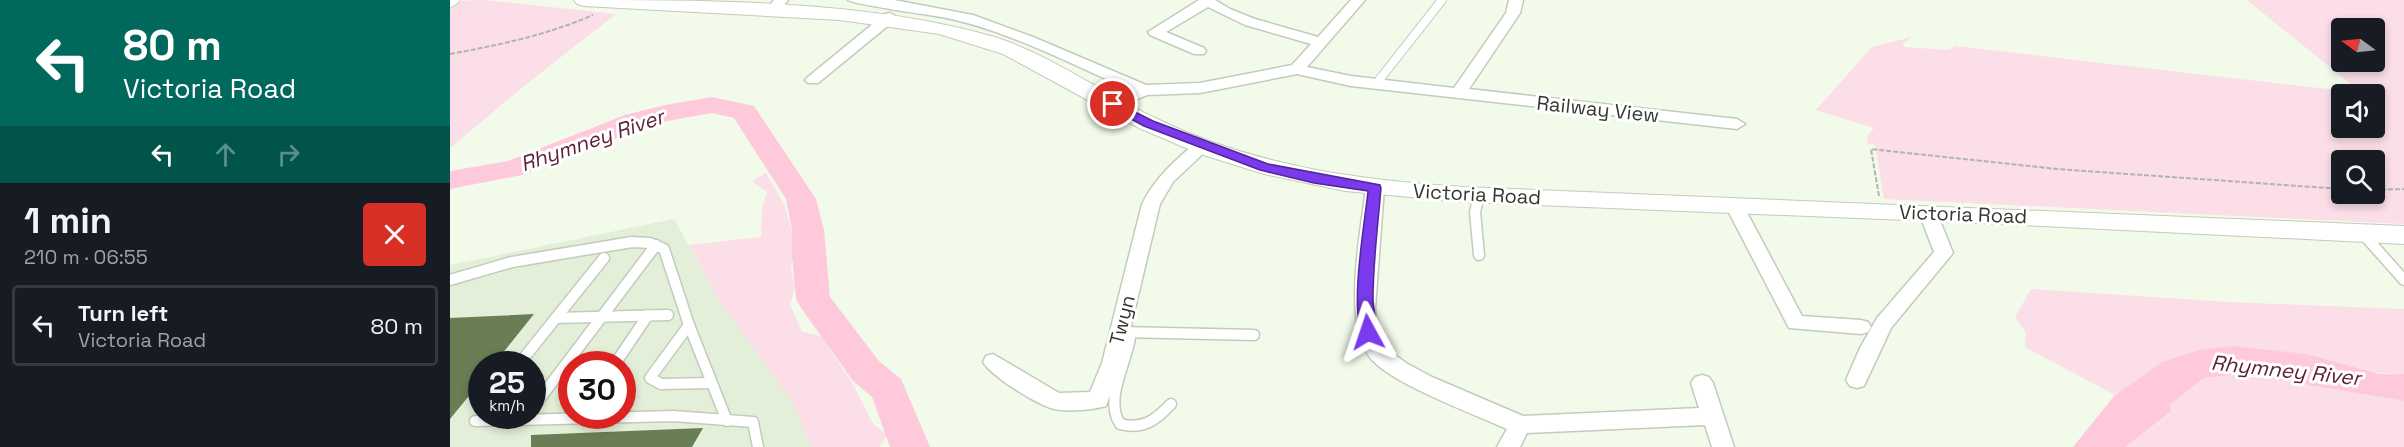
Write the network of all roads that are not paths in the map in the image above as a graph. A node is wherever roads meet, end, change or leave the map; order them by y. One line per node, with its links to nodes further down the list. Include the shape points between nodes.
1 (455, 0): 8 (lane)
2 (584, 0): 9 (main road, Victoria Road)
3 (855, 0): 10 (street)
4 (1358, 0): 11 (street)
5 (1442, 0): 17 (lane)
6 (1516, 0): 19 (street, via 1513,13)
7 (1207, 1): 11 (street, via 1250,22); 12 (street, via 1155,32)
8 (450, 3)
9 (778, 4): 10 (main road, Victoria Road)
10 (886, 6): 14 (main road, Victoria Road, via 991,42); 15 (street); 16 (street, via 968,18)
11 (1320, 42): 13 (street)
12 (1199, 51)
13 (1297, 69): 17 (street, Railway View); 18 (street, via 1200,88)
14 (1067, 78): 16 (street); 20 (main road, Victoria Road)
15 (813, 80)
16 (1123, 80): 18 (street)
17 (1376, 84): 19 (street, Railway View)
18 (1144, 90): 20 (street)
19 (1458, 94): 21 (street, Railway View)
20 (1113, 104): 22 (main road, Victoria Road, via 1148,124)
21 (1737, 124)
22 (1203, 146): 23 (main road, Victoria Road, via 1264,167); 40 (street, Twyn, via 1176,167 1158,188)
23 (1375, 188): 24 (main road, Victoria Road); 53 (street, via 1365,309 1368,332 1379,354 1425,383)
24 (1479, 196): 25 (main road, Victoria Road); 30 (lane, via 1475,212)
25 (1734, 205): 26 (main road, Victoria Road); 39 (street, via 1796,323)
26 (1928, 213): 27 (main road, Victoria Road); 45 (street, via 1944,253 1884,323)
27 (2362, 233): 28 (main road, Victoria Road); 33 (lane)
28 (2404, 235)
29 (656, 245): 32 (lane, via 621,244 512,262); 36 (lane); 38 (lane, via 664,249)
30 (1479, 255)
31 (604, 258): 37 (lane)
32 (450, 280)
33 (2404, 280)
34 (648, 315): 35 (lane); 36 (lane); 43 (lane)
35 (668, 315)
36 (602, 317): 37 (lane); 48 (lane)
37 (556, 318): 42 (lane)
38 (689, 325): 46 (lane); 46 (lane, via 650,378 662,384)
39 (1861, 327)
40 (1119, 332): 41 (lane); 44 (street, Twyn, via 1098,400 1056,401); 49 (lane, via 1130,338 1114,396 1119,423 1125,427 1144,425)
41 (1254, 335)
42 (529, 351)
43 (624, 351)
44 (993, 362)
45 (1857, 380)
46 (711, 382): 52 (lane)
47 (1702, 383): 50 (street)
48 (546, 391)
49 (1171, 404)
50 (1713, 416): 53 (street); 56 (street)
51 (546, 417): 52 (lane, via 673,416)
52 (726, 420): 54 (lane, via 753,422)
53 (1521, 425): 55 (street)
54 (758, 447)
55 (1508, 447)
56 (1723, 447)

